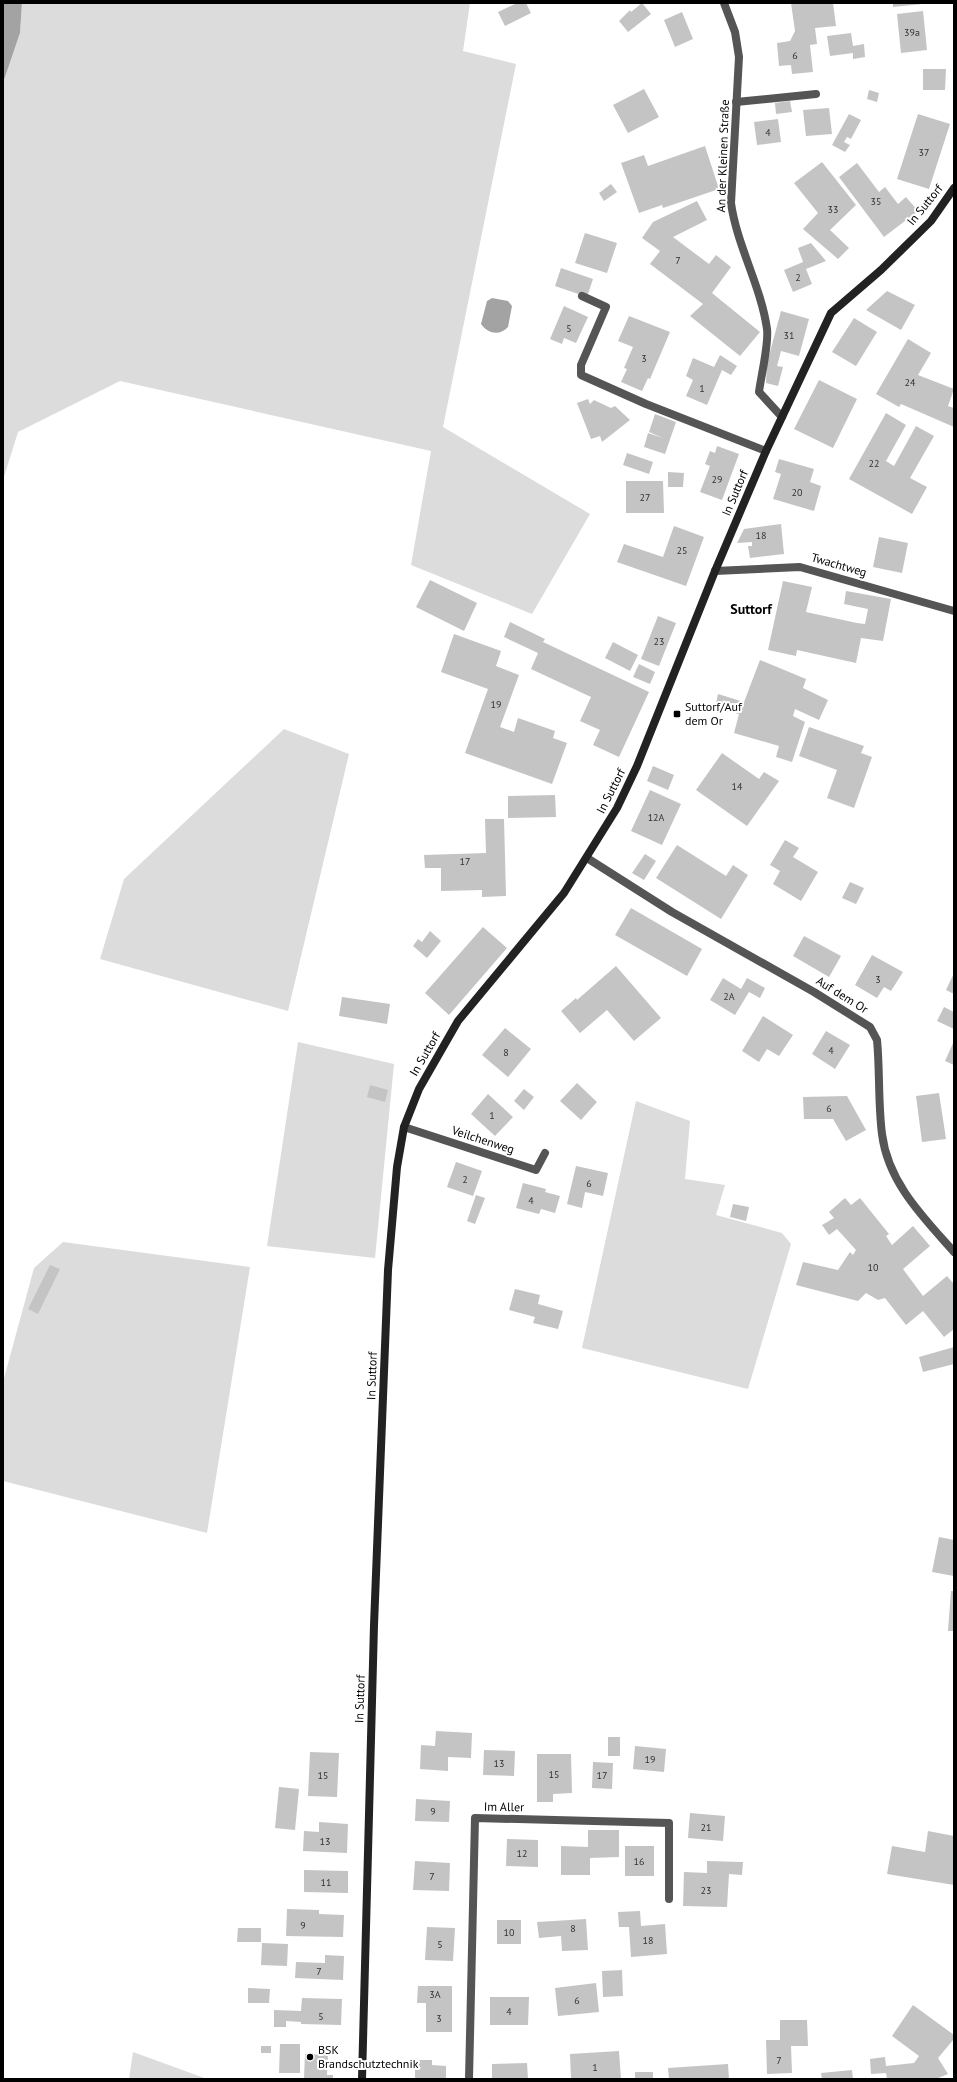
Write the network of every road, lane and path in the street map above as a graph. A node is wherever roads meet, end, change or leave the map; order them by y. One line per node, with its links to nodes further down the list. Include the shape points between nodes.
1 (724, 3): 3 (street, An der Kleinen Straße, via 739,46)
2 (816, 94): 3 (street)
3 (736, 102): 6 (street, An der Kleinen Straße, via 731,203 733,219 763,310 767,331 759,392)
4 (954, 188): 6 (main road, In Suttorf, via 931,221 881,270 831,313)
5 (582, 296): 7 (street, via 606,307 581,365 581,375 646,404)
6 (782, 417): 7 (main road, In Suttorf)
7 (766, 451): 8 (main road, In Suttorf)
8 (715, 571): 9 (street, Twachtweg, via 800,566); 10 (main road, In Suttorf, via 637,766 617,808)
9 (954, 611)
10 (587, 858): 11 (main road, In Suttorf, via 564,893 458,1021 419,1089); 13 (street, Auf dem Or, via 672,912 814,992 870,1027 877,1040 882,1136 894,1173 913,1206)
11 (404, 1127): 12 (street, Veilchenweg, via 536,1170); 15 (main road, In Suttorf, via 397,1167 388,1270 374,1625)
12 (545, 1153)
13 (954, 1252)
14 (669, 1899): 16 (street, Im Aller, via 669,1822 475,1818)
15 (362, 2079)
16 (470, 2079)

